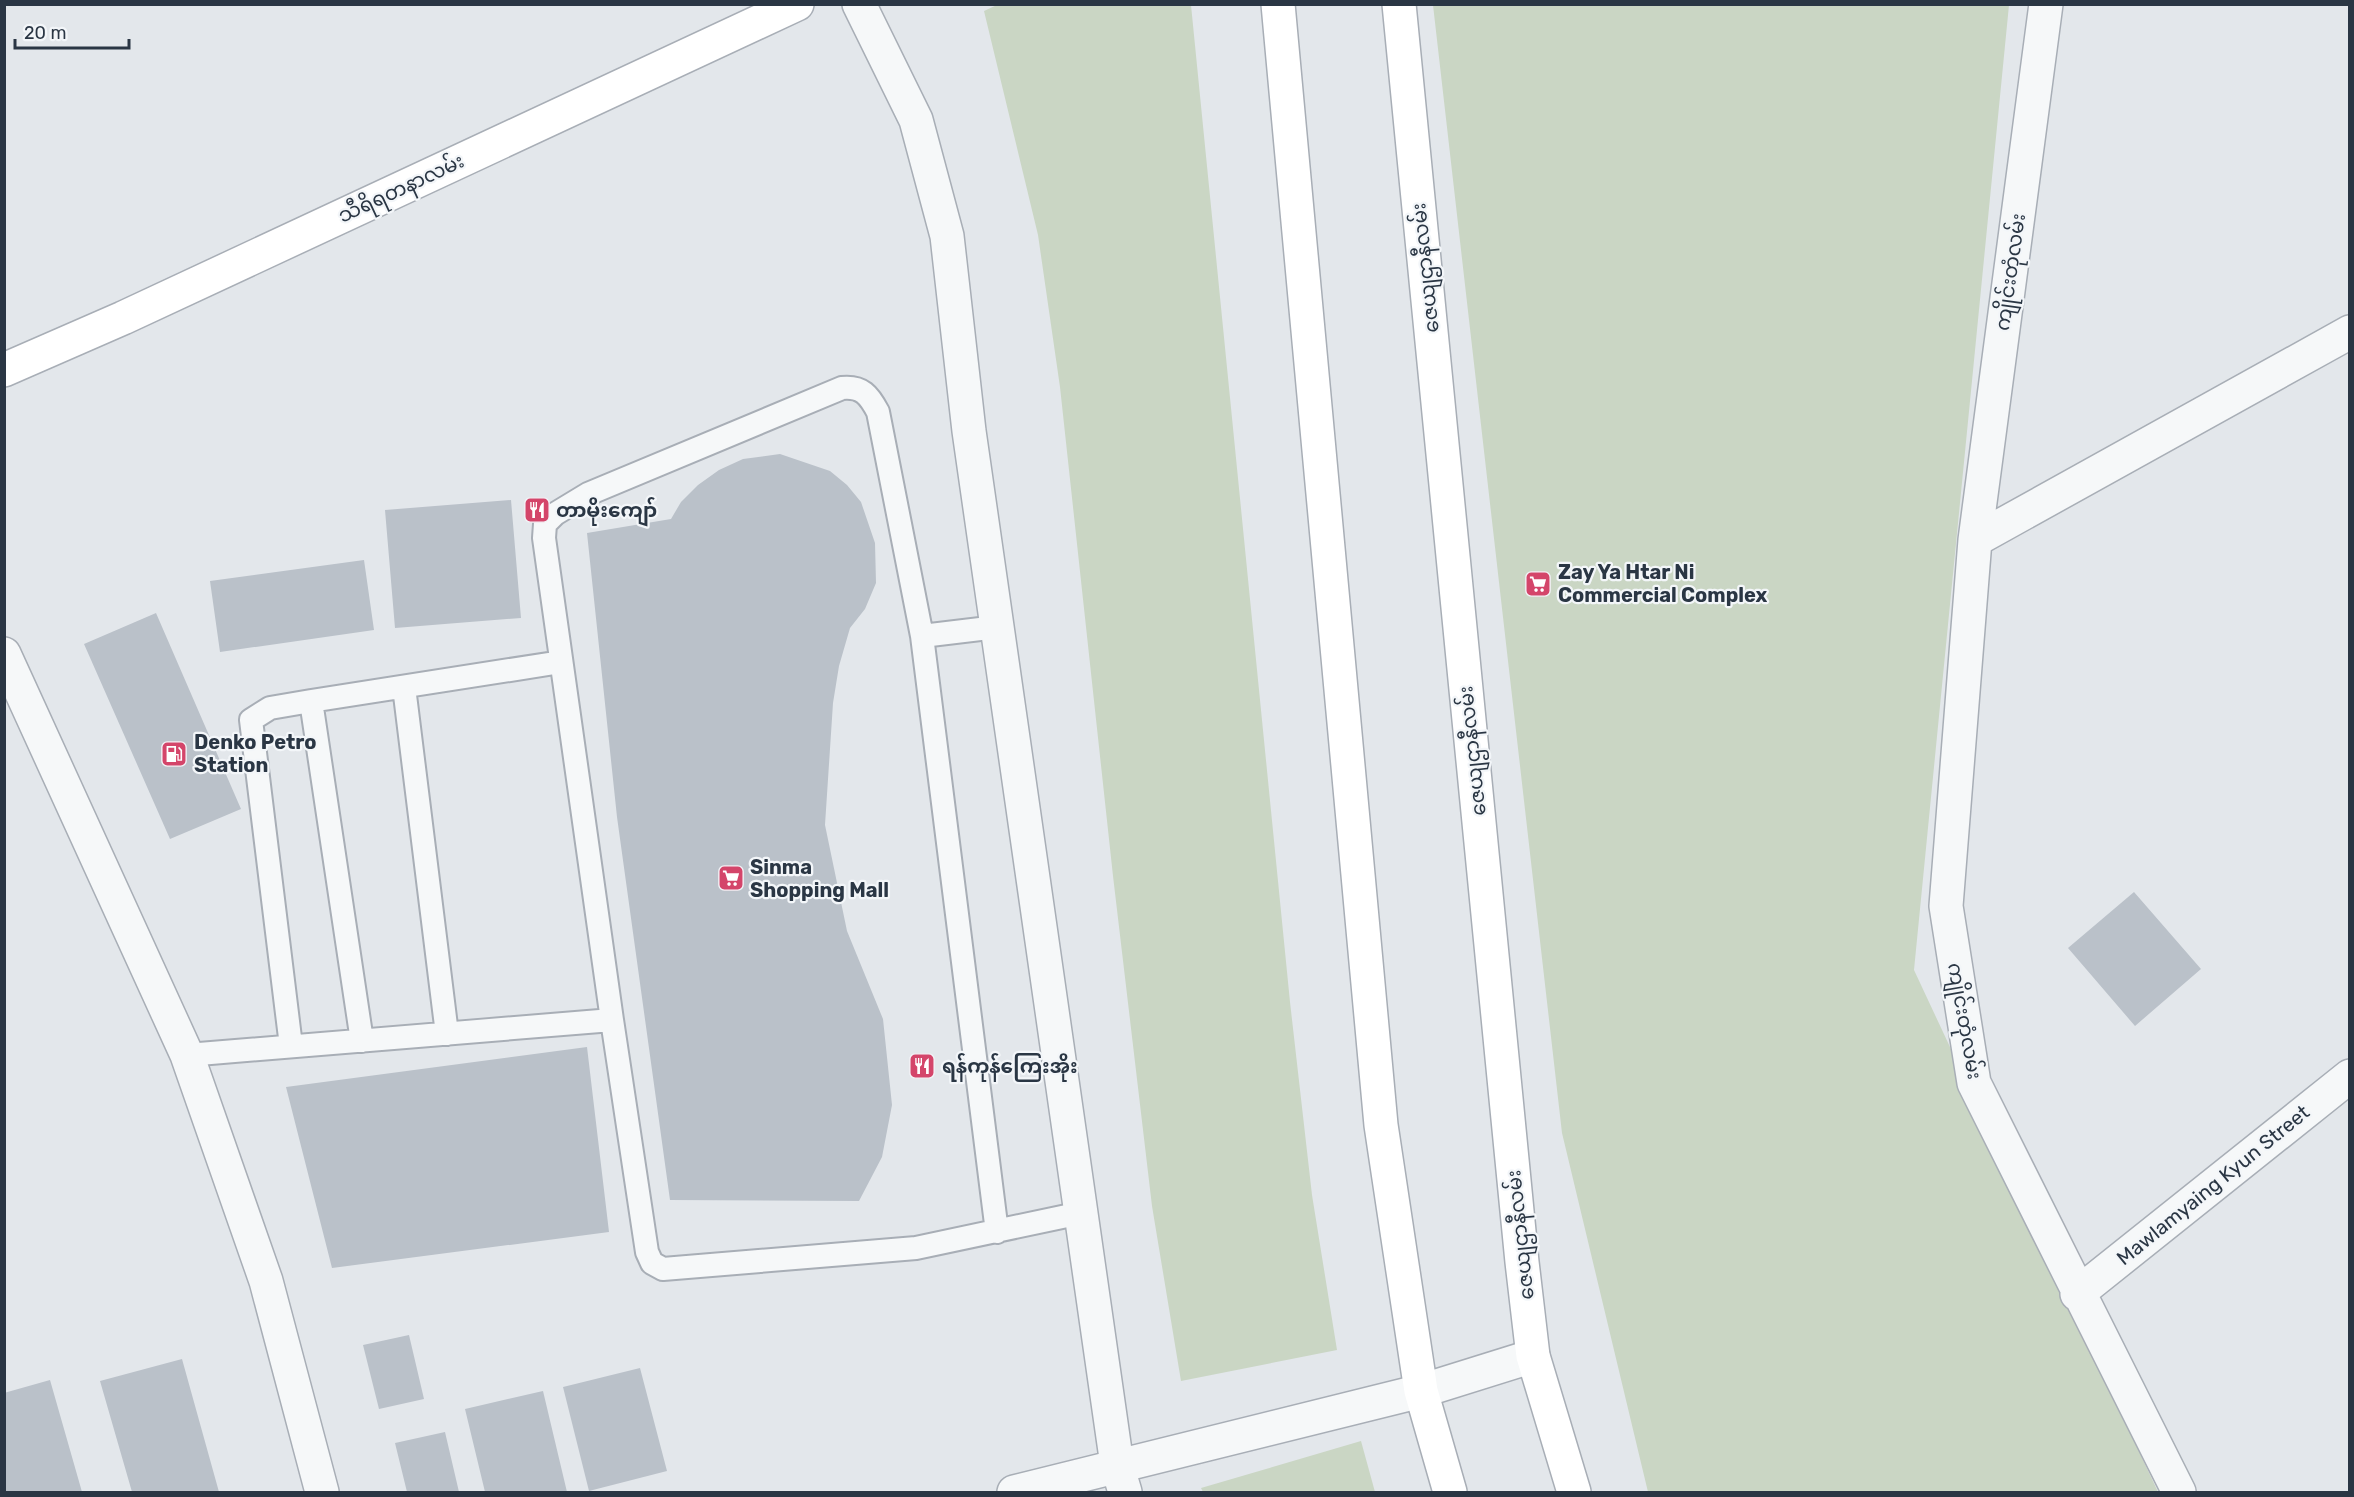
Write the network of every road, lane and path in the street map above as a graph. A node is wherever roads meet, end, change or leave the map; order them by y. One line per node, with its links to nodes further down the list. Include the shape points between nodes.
1 (797, 4): 7 (main road, သီရိရတနာလမ်း)
2 (859, 4): 9 (street, via 916,120 947,236)
3 (1278, 4): 25 (main road, via 1381,1125)
4 (1400, 4): 24 (main road, ဇေယျဌာနီလမ်း)
5 (2046, 4): 8 (street, ကျိုင်းတုံလမ်း)
6 (2349, 332): 8 (street)
7 (4, 370)
8 (1975, 540): 23 (street, ကျိုင်းတုံလမ်း, via 1946,906 1974,1083)
9 (997, 627): 10 (lane); 21 (street)
10 (922, 636): 12 (lane, via 878,412 869,395 856,387 842,388 588,494 555,514 545,524 544,538); 22 (lane)
11 (4, 654): 19 (street)
12 (561, 662): 13 (lane); 15 (lane)
13 (404, 687): 14 (lane); 16 (lane)
14 (311, 701): 17 (lane); 18 (lane, via 270,708 251,720)
15 (612, 1020): 16 (lane); 22 (lane, via 647,1252 652,1263 663,1269 916,1248)
16 (447, 1034): 17 (lane)
17 (362, 1041): 18 (lane)
18 (291, 1046): 19 (lane)
19 (187, 1055): 27 (street, via 266,1281)
20 (2349, 1076): 23 (street, Mawlamyaing Kyun Street)
21 (1081, 1213): 22 (lane); 26 (street)
22 (997, 1232)
23 (2077, 1294): 31 (street, ကျိုင်းတုံလမ်း)
24 (1533, 1356): 25 (street); 30 (main road, ဇေယျဌာနီလမ်း)
25 (1421, 1391): 26 (street); 29 (main road)
26 (1121, 1479): 28 (street)
27 (322, 1492)
28 (1014, 1492)
29 (1450, 1492)
30 (1574, 1492)
31 (2178, 1492)

